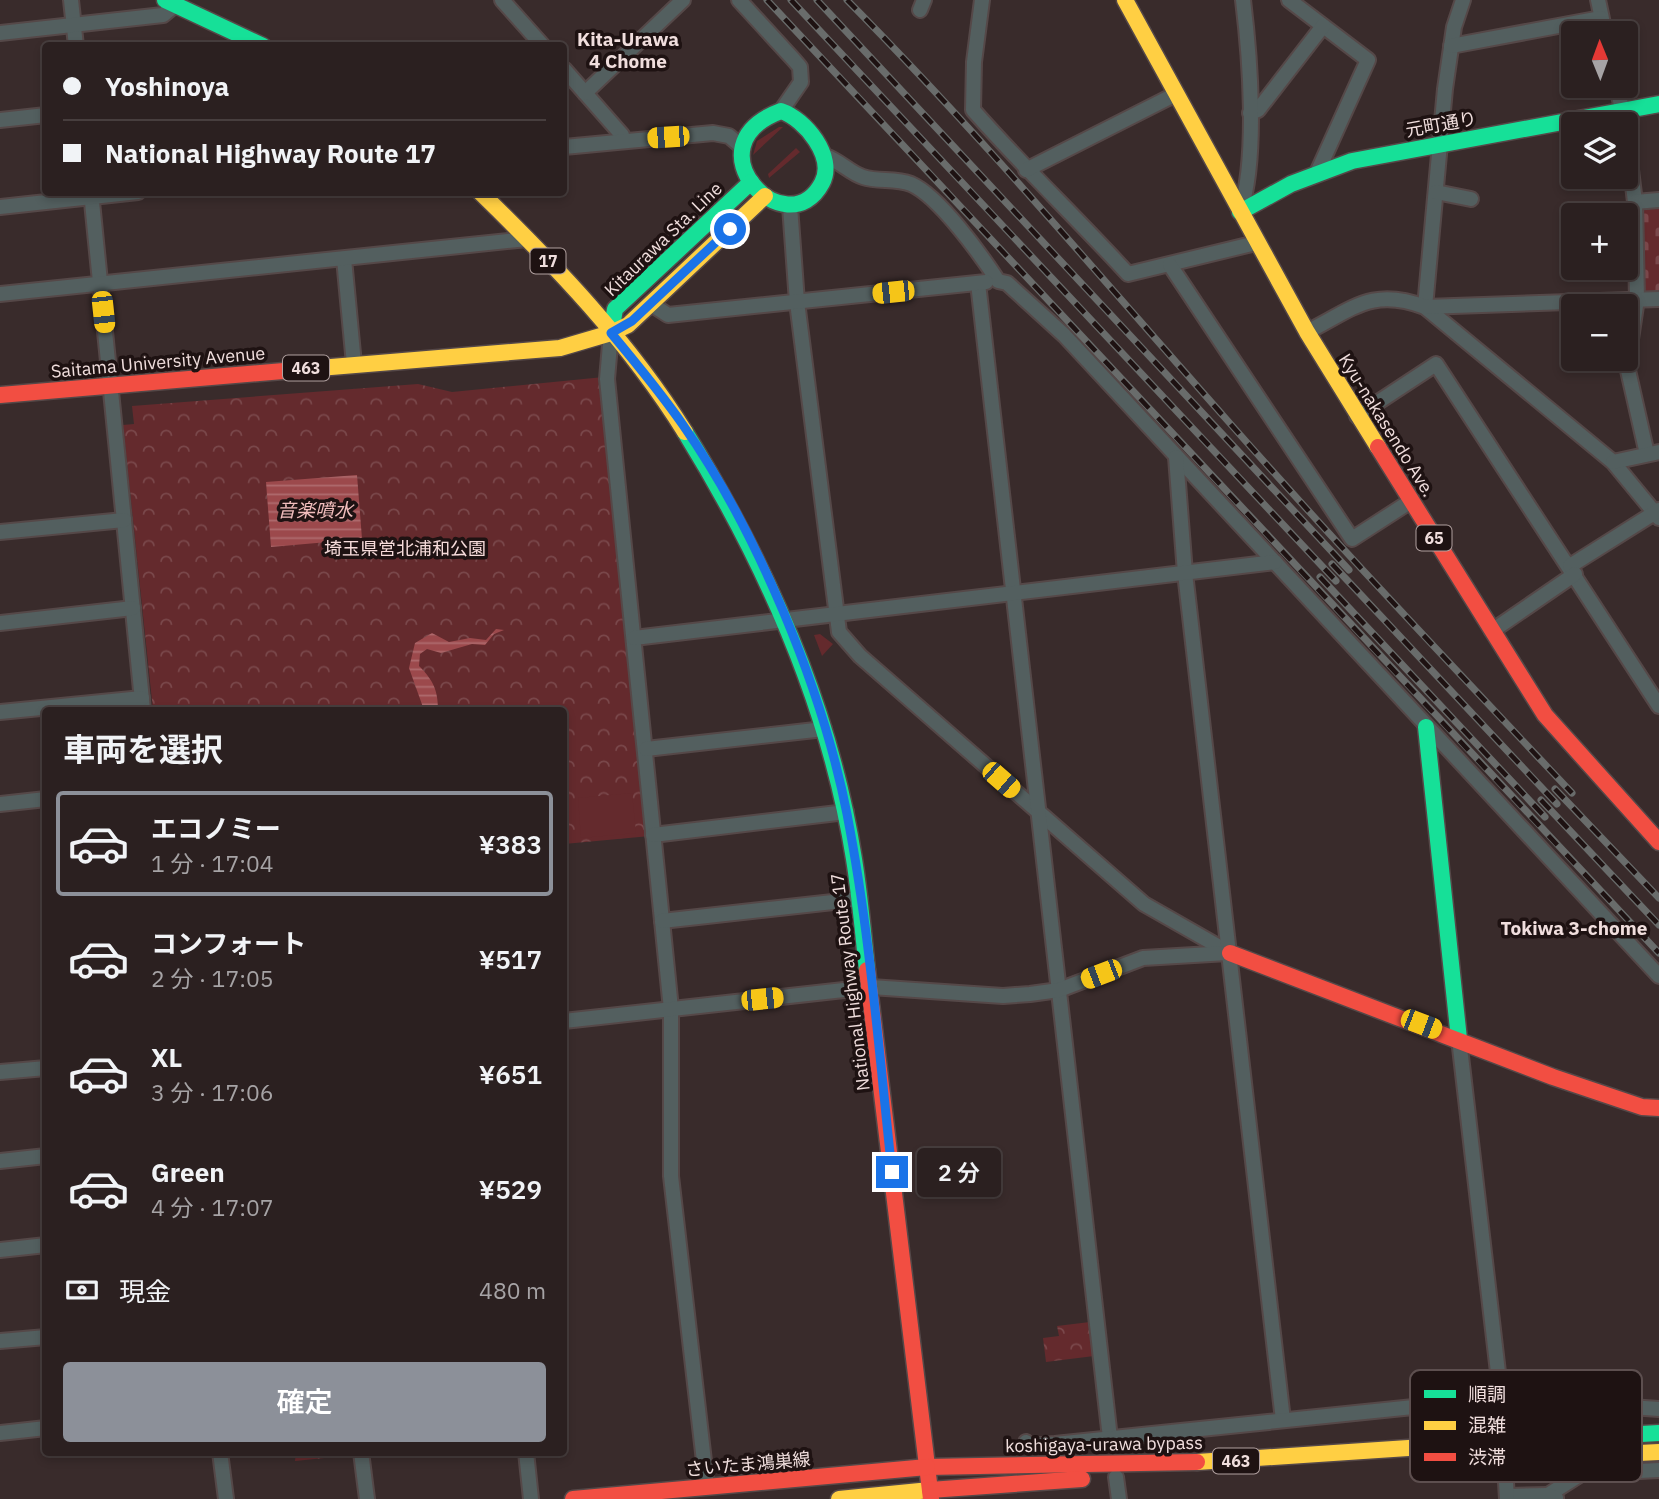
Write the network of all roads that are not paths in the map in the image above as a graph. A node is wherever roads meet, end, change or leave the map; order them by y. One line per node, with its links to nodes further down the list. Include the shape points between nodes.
1 (71, 0): 14 (street)
2 (502, 0): 19 (street)
3 (683, 0): 22 (street)
4 (739, 0): 25 (street, via 800,67 801,82)
5 (982, 0): 36 (street, via 973,110)
6 (1125, 0): 23 (main road, Kyu-nakasendo Ave. / 65)
7 (1243, 0): 26 (street)
8 (1289, 0): 15 (street)
9 (1463, 0): 20 (street)
10 (1598, 0): 12 (street)
11 (170, 2): 14 (street, via 163,15); 18 (main road)
12 (1601, 18): 13 (street); 20 (street)
13 (1602, 21)
14 (74, 25): 16 (street); 17 (street)
15 (1323, 26): 26 (street, via 1258,110); 37 (street, via 1368,60)
16 (0, 33)
17 (76, 42)
18 (255, 42)
19 (539, 42)
20 (1451, 46): 32 (street)
21 (567, 72): 22 (street)
22 (585, 93): 31 (street)
23 (1176, 94): 36 (street); 50 (main road, Kyu-nakasendo Ave. / 65)
24 (1659, 104): 27 (main road, 元町通り)
25 (780, 111): 34 (main road, via 746,137); 35 (main road, via 790,114)
26 (1250, 113): 50 (street, via 1250,174)
27 (1638, 114)
28 (42, 115): 29 (street)
29 (0, 120)
30 (1561, 129): 32 (main road, 元町通り)
31 (623, 140): 33 (street); 34 (street, via 713,133 729,136)
32 (1440, 144): 37 (main road, 元町通り, via 1352,161); 40 (street)
33 (567, 147)
34 (742, 147): 38 (main road)
35 (825, 156): 48 (main road, via 827,168 821,186 807,201); 55 (street, via 861,177 918,188 978,250)
36 (1026, 170): 54 (street, via 1128,274)
37 (1317, 173): 50 (main road, 元町通り)
38 (751, 183): 44 (main road); 67 (main road, Kitaurawa Sta. Line, via 615,309)
39 (1633, 189): 47 (street)
40 (1436, 192): 45 (street); 65 (street)
41 (83, 196): 49 (street)
42 (91, 196): 57 (street)
43 (484, 196): 51 (main road, National Highway Route 17 / 17)
44 (765, 196): 48 (main road); 64 (main road)
45 (1471, 199)
46 (1659, 200): 47 (street)
47 (1635, 202): 58 (street)
48 (790, 206): 62 (street)
49 (0, 207)
50 (1240, 212): 52 (main road, Kyu-nakasendo Ave. / 65)
51 (527, 239): 53 (street); 67 (main road, National Highway Route 17 / 17)
52 (1256, 243): 54 (street); 66 (main road, Kyu-nakasendo Ave. / 65)
53 (344, 259): 57 (street); 68 (street)
54 (1170, 265): 76 (street, via 1352,539)
55 (998, 281): 56 (street); 74 (street, via 1007,283 1064,335)
56 (978, 283): 62 (street); 83 (street)
57 (100, 284): 59 (street); 70 (street)
58 (1637, 294)
59 (0, 295)
60 (1638, 299): 61 (street)
61 (1659, 299)
62 (797, 302): 64 (street, via 668,316); 85 (street)
63 (1561, 302): 65 (street)
64 (652, 304): 67 (main road)
65 (1425, 307): 66 (street, via 1404,299 1375,298); 75 (street)
66 (1307, 332): 72 (main road, Kyu-nakasendo Ave. / 65)
67 (611, 333): 68 (main road, Saitama University Avenue / 463, via 560,348); 86 (main road, National Highway Route 17 / 17, via 706,460); 89 (street, via 607,379)
68 (354, 364): 70 (main road, Saitama University Avenue / 463)
69 (1628, 371): 73 (street)
70 (110, 386): 71 (main road, Saitama University Avenue / 463); 78 (street)
71 (0, 395)
72 (1357, 416): 76 (main road, Kyu-nakasendo Ave. / 65); 81 (street, via 1436,364)
73 (1653, 453): 75 (street)
74 (1176, 457): 80 (street); 82 (street)
75 (1613, 462): 77 (street)
76 (1411, 501): 88 (main road, Kyu-nakasendo Ave. / 65)
77 (1657, 513): 81 (street)
78 (124, 520): 79 (street); 84 (street)
79 (0, 532)
80 (1275, 562): 82 (street); 95 (street)
81 (1572, 570): 88 (street); 91 (street)
82 (1185, 573): 83 (street); 106 (street)
83 (1014, 593): 85 (street); 101 (street)
84 (133, 608): 87 (street); 90 (street)
85 (835, 616): 86 (street); 101 (street, via 839,632 858,654)
86 (786, 622): 89 (street); 96 (main road, National Highway Route 17 / 17)
87 (0, 623)
88 (1492, 631): 103 (main road, Kyu-nakasendo Ave. / 65, via 1555,729)
89 (634, 638): 97 (street)
90 (142, 704): 92 (street)
91 (1659, 706)
92 (89, 707)
93 (42, 710): 94 (street)
94 (0, 712)
95 (1426, 727): 107 (street); 112 (main road)
96 (824, 729): 97 (street); 100 (main road, National Highway Route 17 / 17)
97 (646, 749): 102 (street)
98 (42, 799): 99 (street)
99 (0, 804)
100 (846, 812): 102 (street); 104 (main road, National Highway Route 17 / 17)
101 (1040, 814): 106 (street, via 1144,904); 109 (street)
102 (653, 835): 105 (street)
103 (1659, 842)
104 (860, 899): 105 (street); 108 (main road, National Highway Route 17 / 17)
105 (662, 921): 110 (street)
106 (1230, 953): 109 (street, via 1143,958); 112 (main road); 124 (street)
107 (1659, 976)
108 (871, 988): 109 (street, via 1003,996); 110 (street); 134 (main road, National Highway Route 17 / 17)
109 (1059, 990): 127 (street)
110 (671, 1009): 111 (street); 137 (street, via 671,1176)
111 (567, 1021)
112 (1460, 1039): 115 (main road, via 1566,1081 1642,1107); 122 (street)
113 (42, 1068): 114 (street)
114 (0, 1072)
115 (1659, 1108)
116 (42, 1156): 117 (street)
117 (0, 1161)
118 (42, 1245): 119 (street)
119 (0, 1250)
120 (42, 1337): 121 (street)
121 (0, 1341)
122 (1498, 1370)
123 (1410, 1407): 124 (street)
124 (1283, 1420): 127 (street)
125 (42, 1428): 126 (street)
126 (0, 1433)
127 (1111, 1438): 128 (street, via 1029,1446)
128 (1026, 1442)
129 (1410, 1449): 134 (main road, koshigaya-urawa bypass / 463, via 1226,1462)
130 (221, 1456): 142 (street)
131 (361, 1456): 143 (street)
132 (526, 1456): 144 (street)
133 (1410, 1464): 135 (main road, koshigaya-urawa bypass / 463)
134 (927, 1467): 137 (main road, さいたま鴻巣線); 139 (main road, National Highway Route 17 / 17)
135 (1116, 1477): 138 (main road, koshigaya-urawa bypass / 463); 147 (street)
136 (1571, 1482): 141 (street)
137 (707, 1487): 145 (main road, さいたま鴻巣線)
138 (1029, 1491): 139 (main road, koshigaya-urawa bypass / 463)
139 (930, 1495): 146 (main road)
140 (1507, 1497): 141 (street)
141 (1553, 1497)
142 (226, 1499)
143 (366, 1499)
144 (531, 1499)
145 (573, 1499)
146 (839, 1499)
147 (1119, 1499)

